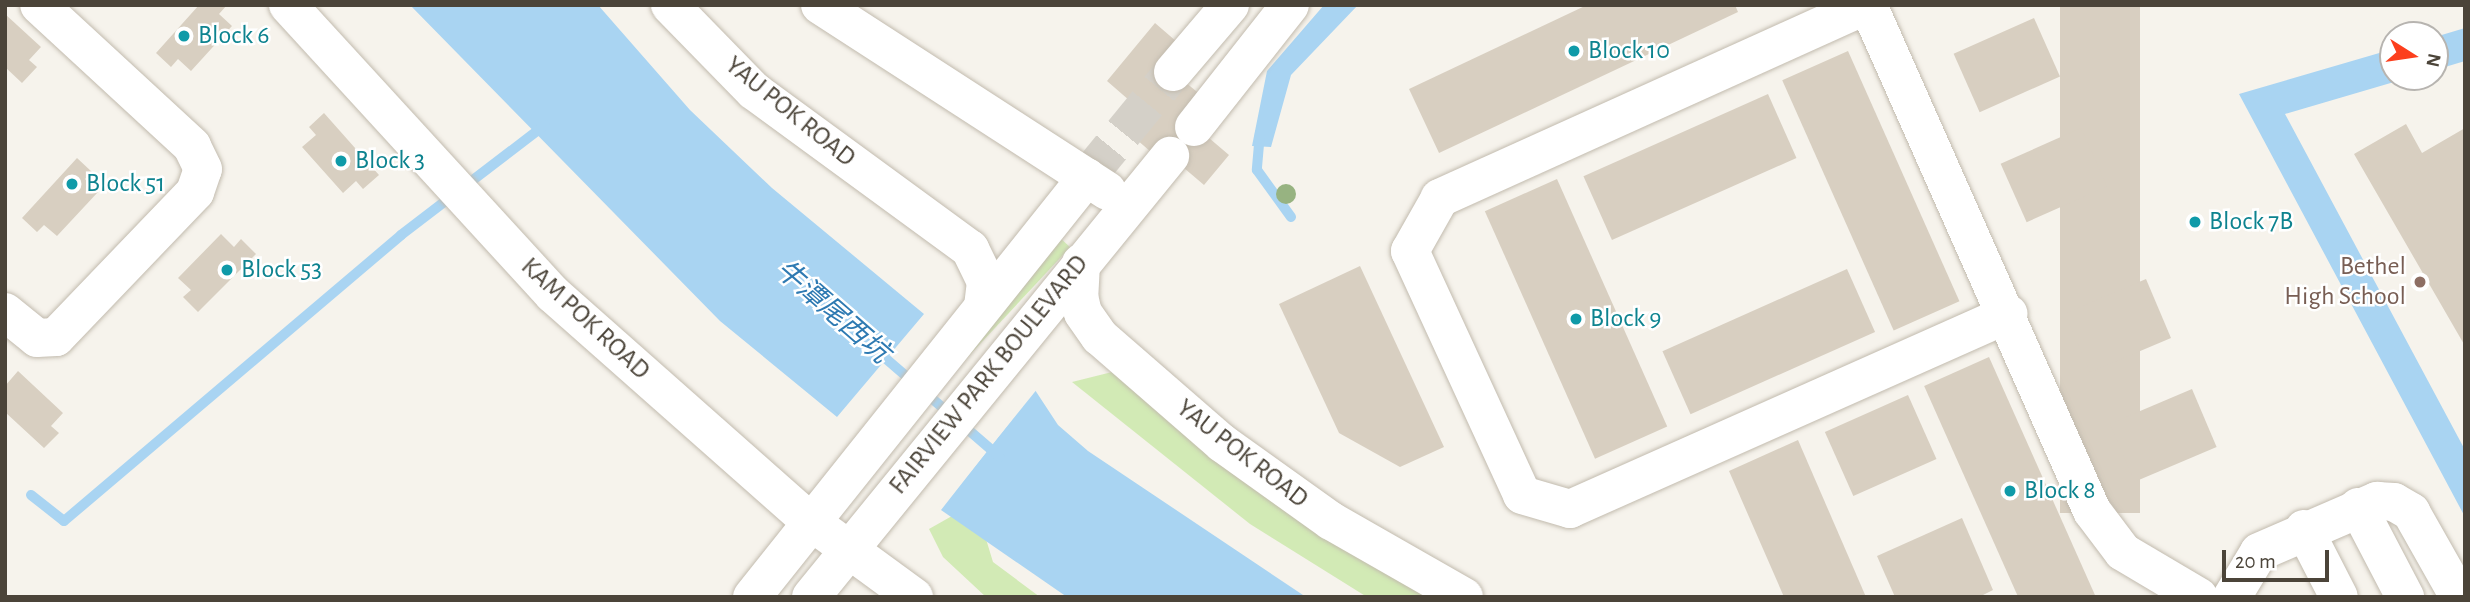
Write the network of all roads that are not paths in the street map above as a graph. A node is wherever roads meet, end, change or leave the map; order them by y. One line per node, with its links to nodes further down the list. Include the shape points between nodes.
1 (39, 5): 15 (street, via 192,146 202,169 195,192 56,337 37,338)
2 (288, 5): 18 (street, KAM POK ROAD, via 552,294)
3 (670, 5): 14 (street, YAU POK ROAD, via 754,91 970,249 986,282)
4 (821, 5): 11 (street)
5 (1230, 5): 8 (street)
6 (1290, 5): 9 (street)
7 (1868, 5): 16 (street); 16 (street, via 1440,198 1410,251 1421,276 1522,495 1570,509)
8 (1173, 72)
9 (1194, 127)
10 (1170, 156): 12 (street, FAIRVIEW PARK BOULEVARD)
11 (1087, 177): 12 (street); 14 (street, FAIRVIEW PARK BOULEVARD)
12 (1129, 206): 13 (street, FAIRVIEW PARK BOULEVARD)
13 (1081, 263): 20 (street, FAIRVIEW PARK BOULEVARD); 24 (street, YAU POK ROAD, via 1083,313 1110,346 1222,443 1331,521)
14 (978, 311): 18 (street, FAIRVIEW PARK BOULEVARD)
15 (5, 312)
16 (2008, 314): 25 (street, via 2092,511 2123,552)
17 (2358, 508): 19 (street); 28 (street); 29 (street, via 2377,501 2394,502 2411,512)
18 (810, 521): 20 (street, KAM POK ROAD); 21 (street, FAIRVIEW PARK BOULEVARD)
19 (2304, 529): 26 (street, via 2259,552); 27 (street)
20 (849, 552): 22 (street, FAIRVIEW PARK BOULEVARD); 23 (street, KAM POK ROAD)
21 (752, 597)
22 (811, 597)
23 (914, 597)
24 (1464, 597)
25 (2199, 597)
26 (2232, 597)
27 (2339, 597)
28 (2405, 597)
29 (2459, 597)

